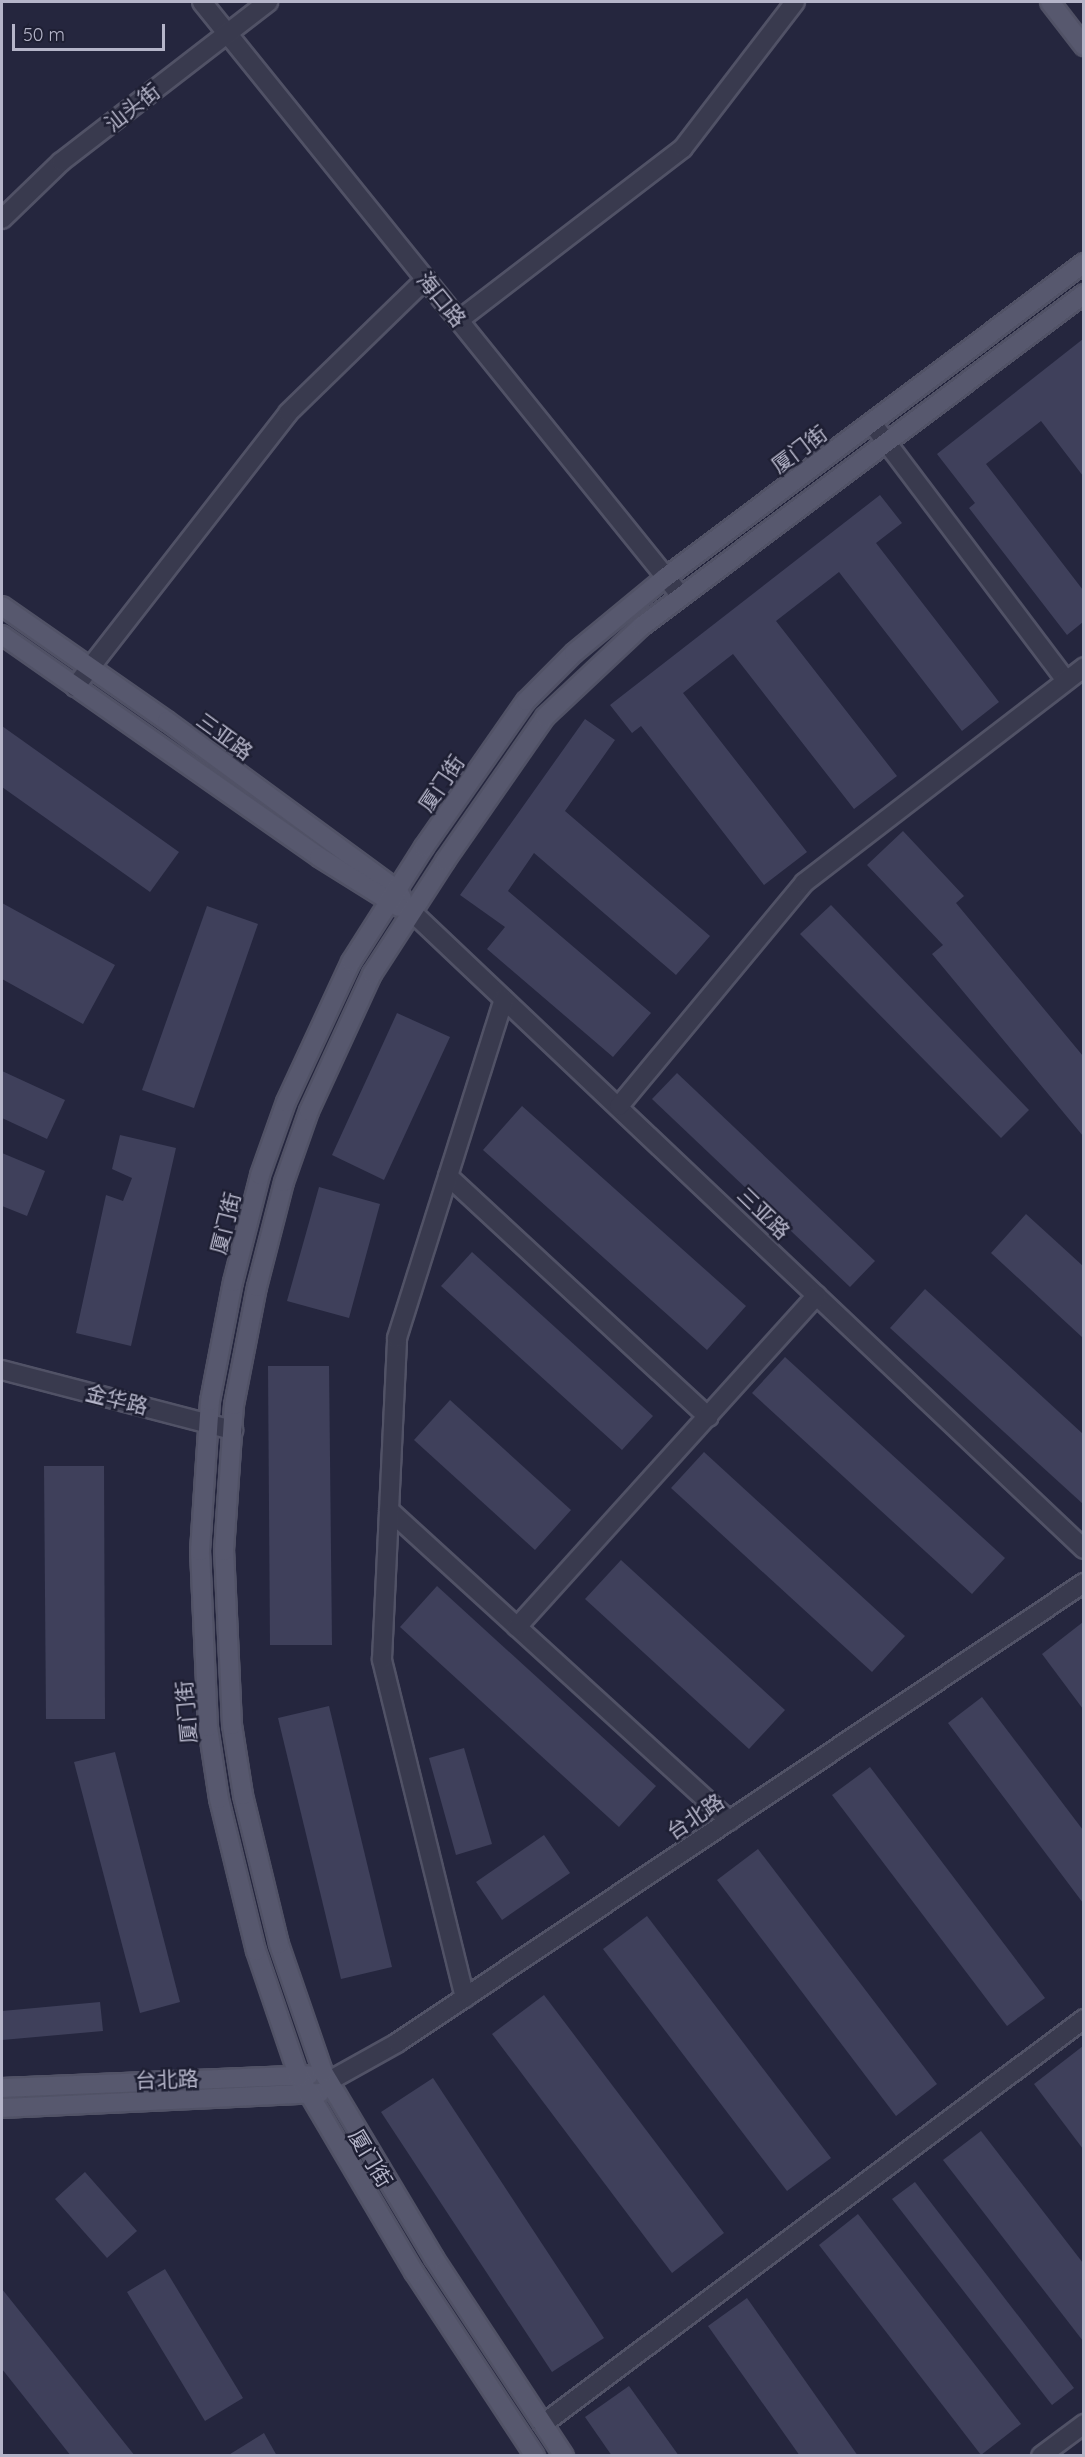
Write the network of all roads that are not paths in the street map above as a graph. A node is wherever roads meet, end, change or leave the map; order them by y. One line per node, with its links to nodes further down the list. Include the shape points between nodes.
1 (202, 2): 5 (street, 海口路)
2 (268, 2): 5 (street, 汕头街)
3 (795, 2): 11 (street, via 682,148)
4 (1050, 2): 6 (main road)
5 (227, 32): 7 (street, 汕头街, via 61,162); 9 (street, 海口路)
6 (1083, 46)
7 (2, 219)
8 (1083, 263): 12 (main road, 厦门街)
9 (426, 279): 11 (street, 海口路); 18 (street, via 288,413)
10 (1083, 294): 13 (main road, 厦门街)
11 (459, 320): 14 (street, 海口路)
12 (872, 423): 13 (street); 14 (main road, 厦门街)
13 (888, 442): 15 (main road, 厦门街); 20 (street)
14 (666, 577): 15 (street, 海口路); 22 (main road, 厦门街, via 574,653 526,701)
15 (681, 596): 23 (main road, 厦门街, via 591,671 545,717)
16 (2, 606): 18 (main road, 三亚路)
17 (2, 635): 21 (main road, 三亚路)
18 (89, 667): 21 (street); 22 (main road, 三亚路)
19 (1083, 667): 20 (street)
20 (1066, 680): 25 (street, via 804,883)
21 (75, 687): 22 (main road, 三亚路)
22 (393, 896): 23 (main road, 三亚路); 30 (main road, 厦门街, via 351,962 286,1102 260,1175 233,1282)
23 (412, 912): 24 (street, 三亚路); 31 (main road, 厦门街, via 372,974 309,1111 257,1287)
24 (504, 999): 25 (street, 三亚路); 26 (street)
25 (620, 1106): 27 (street, 三亚路)
26 (448, 1176): 29 (street); 32 (street, via 397,1338)
27 (818, 1295): 29 (street); 33 (street, 三亚路)
28 (2, 1370): 30 (street, 金华路)
29 (708, 1417): 35 (street)
30 (209, 1422): 31 (street, 金华路); 39 (main road, 厦门街, via 200,1551 208,1727 219,1799 255,1951)
31 (233, 1430): 40 (main road, 厦门街, via 224,1551 232,1725 243,1795 271,1911)
32 (389, 1510): 35 (street); 37 (street, via 382,1659)
33 (1083, 1549)
34 (1083, 1583): 36 (street, 台北路)
35 (517, 1627): 36 (street)
36 (729, 1821): 37 (street, 台北路)
37 (465, 1998): 40 (street, 台北路, via 397,2043)
38 (1083, 2019): 44 (street)
39 (299, 2077): 40 (main road, 台北路); 41 (main road, 台北路); 42 (main road, 厦门街)
40 (328, 2080): 42 (main road, 台北路); 44 (main road, 厦门街, via 434,2259)
41 (2, 2088)
42 (310, 2097): 43 (main road, 台北路); 46 (main road, 厦门街, via 414,2271)
43 (2, 2108)
44 (543, 2424): 47 (main road, 厦门街)
45 (1083, 2424): 48 (street)
46 (534, 2456)
47 (564, 2456)
48 (1041, 2456)

